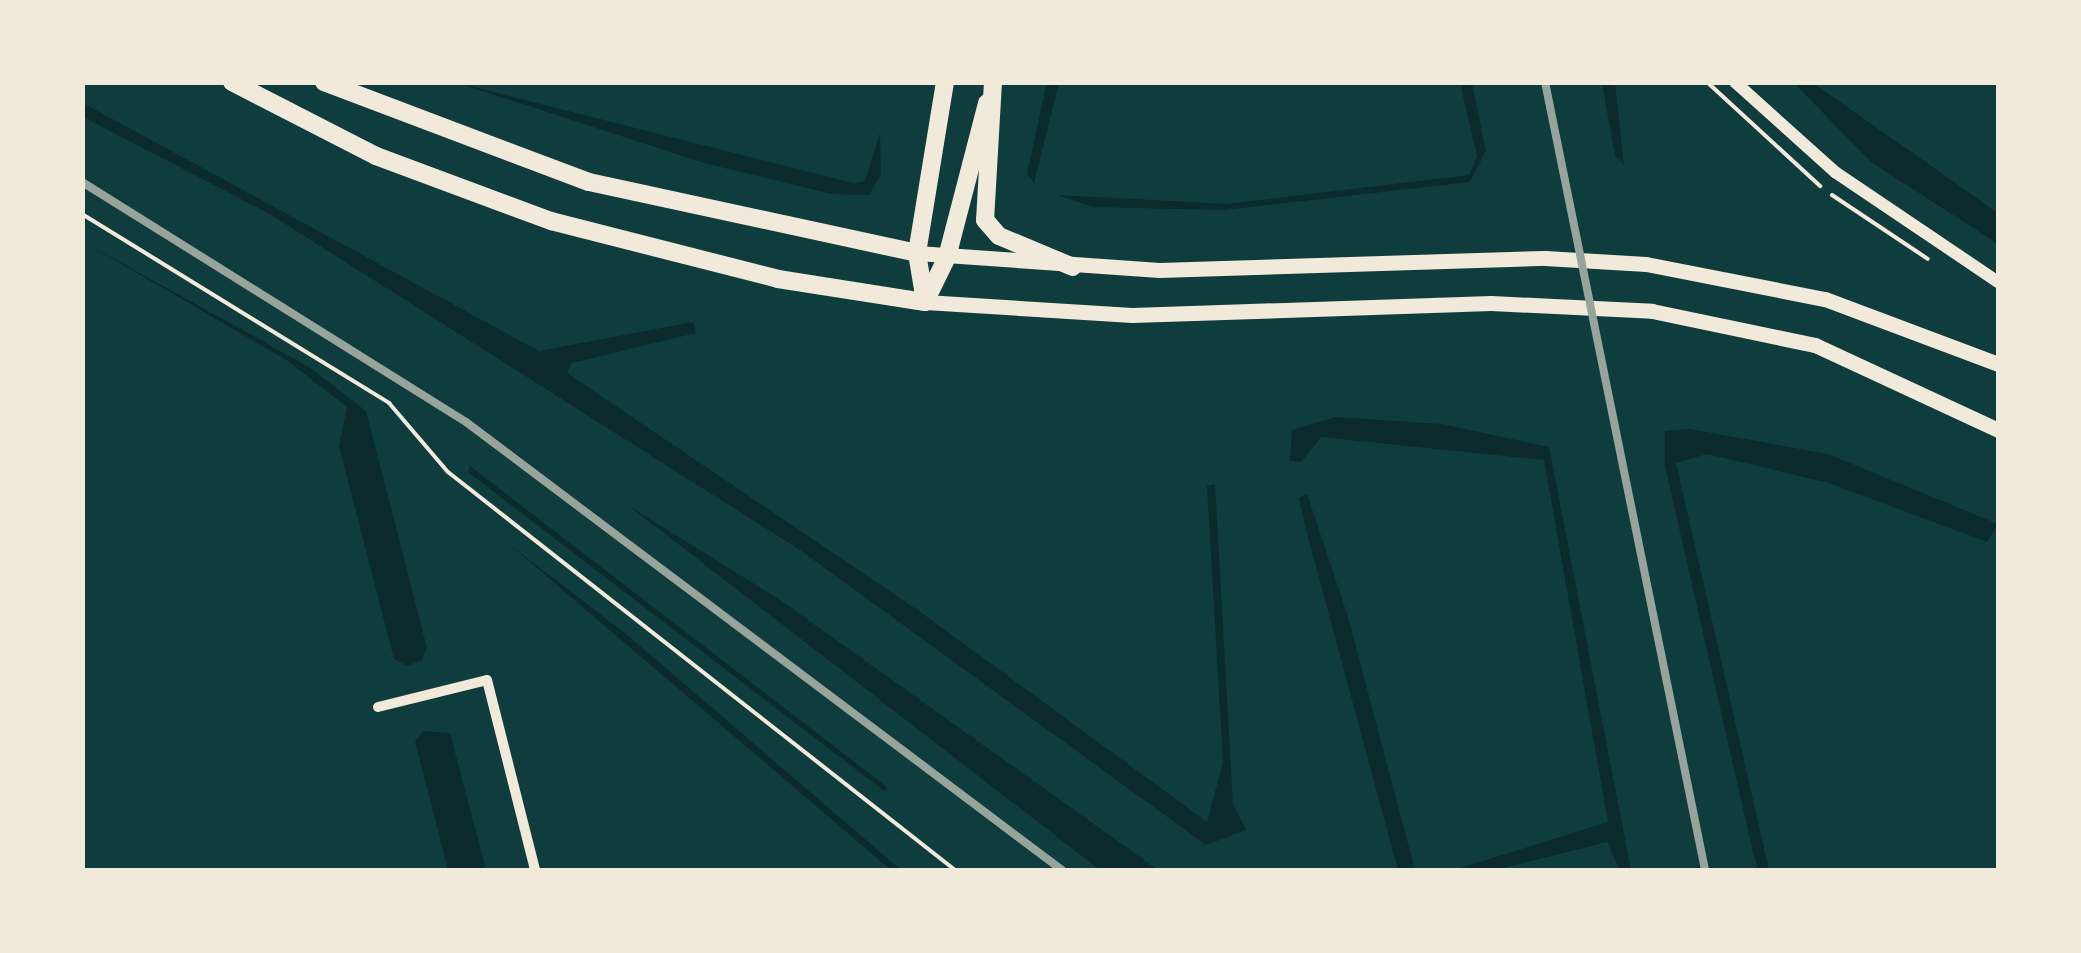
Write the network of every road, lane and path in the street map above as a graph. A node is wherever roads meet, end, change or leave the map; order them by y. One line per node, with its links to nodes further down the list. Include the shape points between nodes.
1 (232, 82): 11 (highway, via 376,156 551,221 778,279)
2 (324, 82): 7 (highway, via 589,182)
3 (945, 82): 7 (highway)
4 (993, 82): 8 (highway); 9 (highway, via 982,214 999,236)
5 (1735, 82): 10 (street, via 1834,172)
6 (82, 214): 16 (path, via 389,403 448,472)
7 (916, 253): 8 (main road); 11 (highway)
8 (946, 257): 9 (main road); 11 (highway)
9 (1073, 267): 12 (main road, via 1646,264 1825,299)
10 (1998, 282)
11 (925, 302): 13 (main road, via 1075,313 1491,302 1652,311 1815,345)
12 (1998, 364)
13 (1998, 430)
14 (378, 707): 15 (street, via 486,680)
15 (536, 870)
16 (955, 870)

